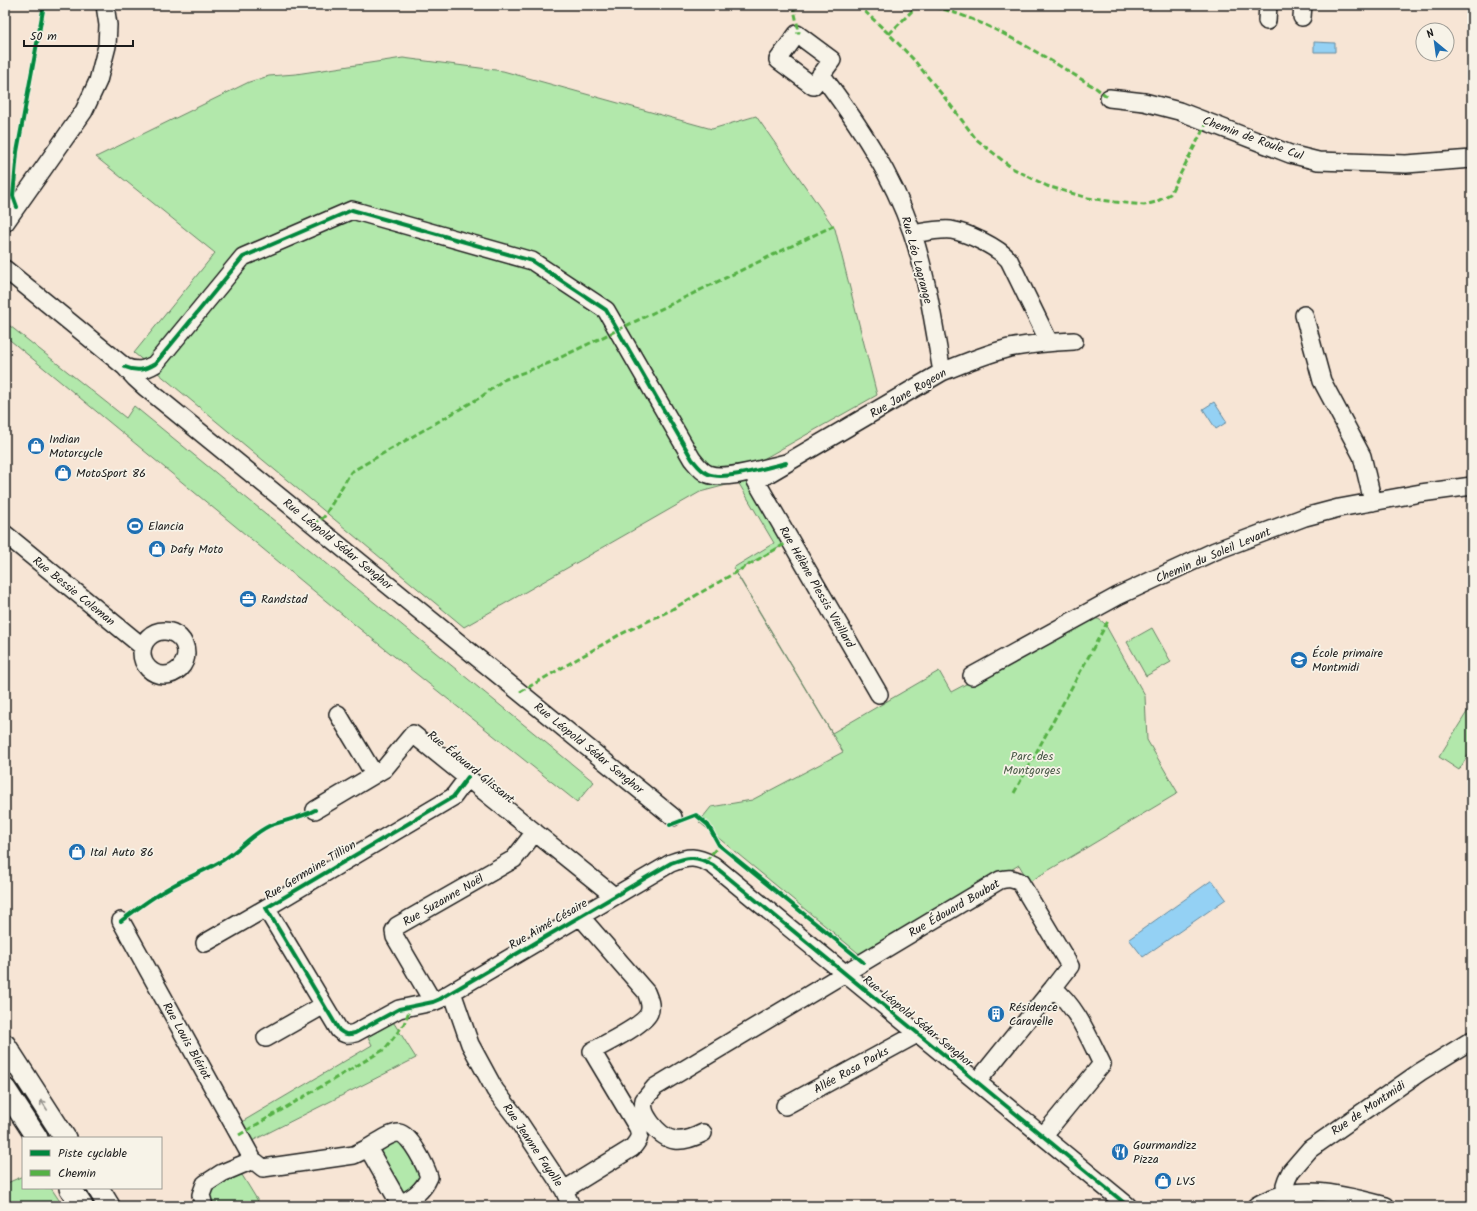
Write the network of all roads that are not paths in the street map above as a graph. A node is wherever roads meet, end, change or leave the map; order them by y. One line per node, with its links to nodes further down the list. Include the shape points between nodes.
1 (105, 5): 5 (street, via 108,25 107,46 98,81 84,111)
2 (821, 74): 6 (street, Rue Léo Lagrange, via 849,110 872,146)
3 (1108, 98): 4 (street, Chemin de Roule Cul, via 1144,102 1179,111 1290,154 1318,161 1406,164)
4 (1472, 159)
5 (5, 223)
6 (913, 234): 10 (street, via 950,230 962,233 1004,254); 12 (street, Rue Léo Lagrange, via 925,281)
7 (5, 269): 11 (street, Rue Léopold Sédar Senghor)
8 (1304, 315): 16 (street, via 1322,381 1362,456)
9 (1074, 341): 10 (street, Rue Jane Rogeon)
10 (1049, 342): 12 (street, Rue Jane Rogeon, via 1010,348 975,358)
11 (126, 367): 13 (street, via 140,370 155,364 243,257 352,210 532,261 606,310 692,459 708,474 730,475); 25 (street, Rue Léopold Sédar Senghor, via 146,388)
12 (942, 372): 13 (street, Rue Jane Rogeon)
13 (786, 463): 14 (street, Rue Jane Rogeon)
14 (756, 481): 20 (street, Rue Hélène Plessis Vieillard)
15 (1472, 486): 16 (street, Chemin du Soleil Levant)
16 (1373, 502): 19 (street, Chemin du Soleil Levant, via 1306,517 1215,551 1118,596)
17 (5, 534): 18 (street, Rue Bessie Coleman)
18 (143, 647)
19 (972, 676)
20 (879, 694)
21 (338, 714): 22 (street)
22 (374, 774): 23 (street, Rue Édouard Glissant, via 384,769 413,734); 24 (street, Rue Édouard Glissant)
23 (468, 777): 26 (street, Rue Édouard Glissant); 29 (street, Rue Germaine Tillion, via 453,797)
24 (315, 810)
25 (673, 817)
26 (536, 832): 28 (street, Rue Édouard Glissant); 36 (street, Rue Suzanne Noël, via 514,859 397,926 394,931 395,937)
27 (693, 857): 28 (street, Rue Aimé Césaire, via 671,863); 33 (street, Rue Léopold Sédar Senghor, via 713,865)
28 (614, 896): 30 (street, Rue Aimé Césaire)
29 (266, 908): 32 (street, Rue Germaine Tillion); 37 (street, Rue Germaine Tillion)
30 (580, 916): 35 (street, Rue Aimé Césaire); 54 (street, Rue Jeanne Fayolle, via 646,992 651,1002 649,1013 643,1022 592,1051 638,1128 639,1138 632,1148)
31 (121, 921): 51 (street, Rue Louis Blériot)
32 (205, 943)
33 (844, 974): 34 (street, Rue Édouard Boubat, via 996,882 1007,878 1020,882 1070,966); 39 (street, Rue Léopold Sédar Senghor); 46 (street, via 655,1087 644,1100 644,1112 663,1136 673,1140 684,1140)
34 (1053, 988): 43 (street); 47 (street, via 1062,995 1077,1017 1102,1064)
35 (452, 992): 36 (street, Rue Aimé Césaire); 54 (street, Rue Jeanne Fayolle, via 470,1044 495,1090)
36 (433, 1002): 38 (street, Rue Aimé Césaire)
37 (324, 1005): 38 (street, Rue Germaine Tillion, via 339,1030 349,1035 390,1012); 40 (street)
38 (411, 1006)
39 (917, 1034): 43 (street, Rue Léopold Sédar Senghor); 45 (street, Allée Rosa Parks)
40 (266, 1038)
41 (1472, 1040): 55 (street, Rue de Montmidi, via 1420,1072 1310,1149 1291,1171 1285,1185)
42 (5, 1045): 49 (main road, one-way to 42)
43 (977, 1082): 47 (street, Rue Léopold Sédar Senghor)
44 (5, 1089): 48 (main road)
45 (785, 1106)
46 (703, 1133)
47 (1043, 1136): 61 (street, Rue Léopold Sédar Senghor)
48 (36, 1137)
49 (64, 1137)
50 (368, 1148): 51 (street, via 354,1155 263,1168); 56 (street); 56 (street, via 399,1133 408,1139 417,1151 429,1177 421,1191)
51 (254, 1160): 59 (street, via 222,1173 205,1184 200,1195)
52 (71, 1189): 57 (main road)
53 (99, 1189): 58 (main road)
54 (564, 1190): 60 (street)
55 (1286, 1194): 62 (street, via 1267,1199); 63 (street, via 1341,1194)
56 (400, 1205)
57 (82, 1206)
58 (109, 1206)
59 (204, 1206)
60 (571, 1206)
61 (1128, 1206)
62 (1256, 1206)
63 (1386, 1206)

